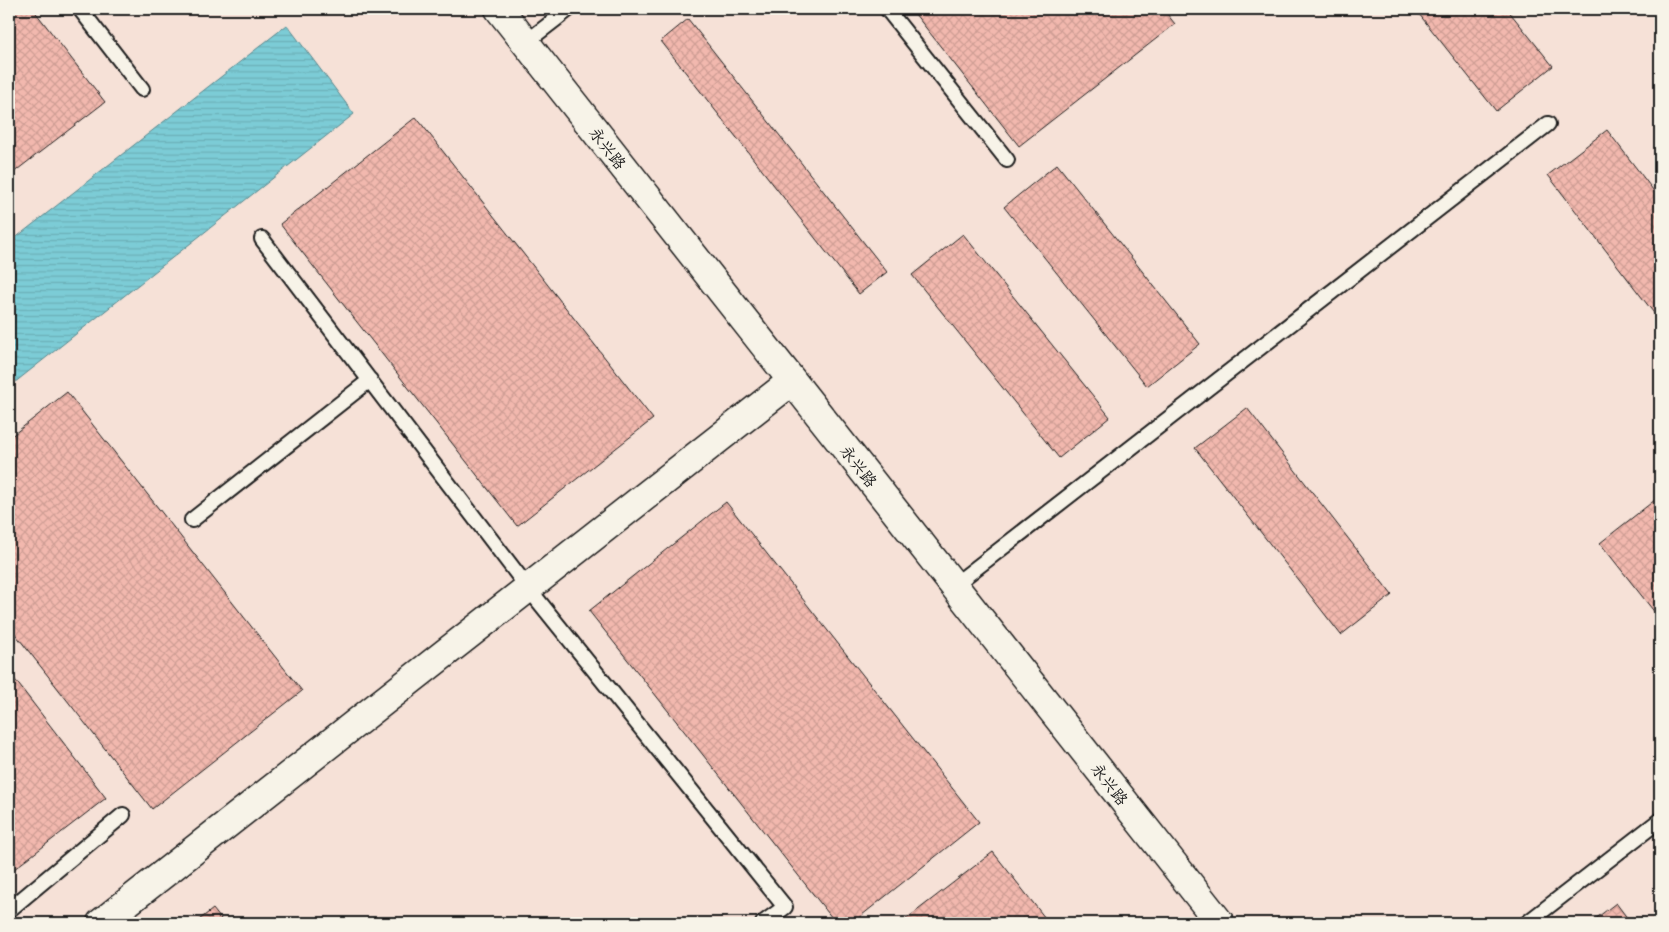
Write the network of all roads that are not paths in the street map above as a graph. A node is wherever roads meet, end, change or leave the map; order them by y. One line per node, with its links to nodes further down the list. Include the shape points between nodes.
1 (80, 9): 6 (lane)
2 (499, 9): 5 (street, 永兴路)
3 (569, 9): 5 (lane)
4 (887, 9): 8 (lane)
5 (525, 43): 11 (street, 永兴路)
6 (142, 89)
7 (1548, 124): 13 (lane)
8 (1007, 160)
9 (262, 239): 10 (lane)
10 (370, 380): 12 (lane); 14 (lane)
11 (792, 381): 13 (street, 永兴路); 14 (street)
12 (192, 520)
13 (954, 586): 20 (street, 永兴路)
14 (528, 588): 18 (street); 19 (lane, via 784,907)
15 (123, 814): 17 (lane)
16 (1660, 820): 21 (lane)
17 (9, 910)
18 (101, 923)
19 (763, 923)
20 (1220, 923)
21 (1527, 923)

